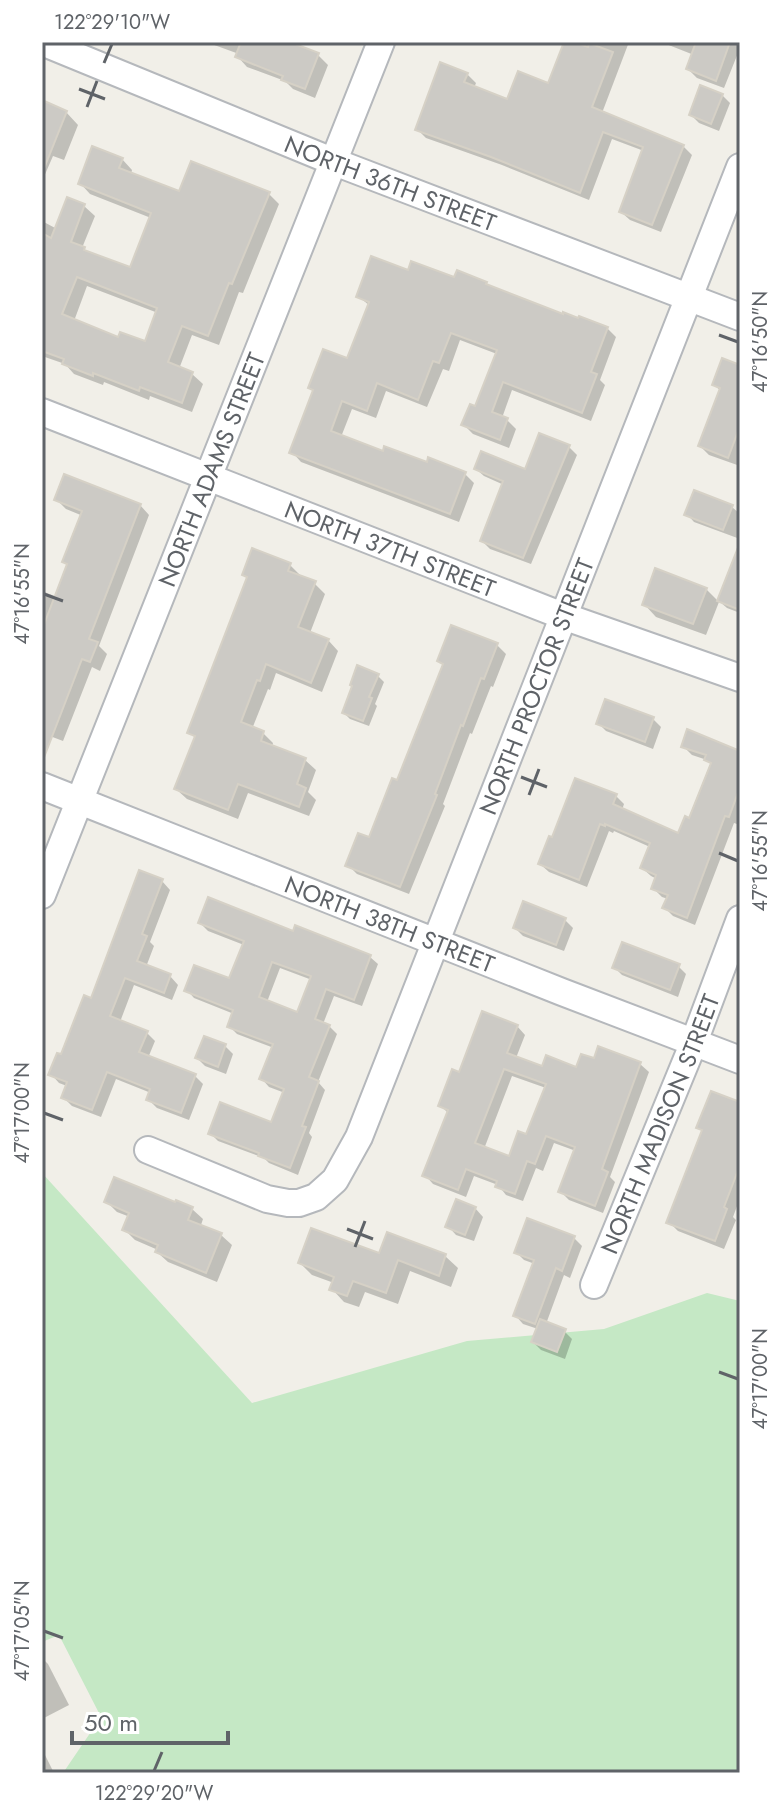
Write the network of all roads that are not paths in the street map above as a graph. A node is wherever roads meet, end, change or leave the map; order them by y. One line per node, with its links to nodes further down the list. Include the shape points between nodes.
1 (42, 42): 3 (street, NORTH 36TH STREET)
2 (381, 42): 3 (street, NORTH ADAMS STREET)
3 (332, 161): 5 (street, NORTH 36TH STREET); 8 (street, NORTH ADAMS STREET)
4 (740, 167): 5 (street, NORTH PROCTOR STREET)
5 (688, 296): 6 (street, NORTH 36TH STREET); 9 (street, NORTH PROCTOR STREET)
6 (740, 317)
7 (42, 412): 8 (street, NORTH 37TH STREET)
8 (207, 478): 9 (street, NORTH 37TH STREET); 12 (street, NORTH ADAMS STREET)
9 (563, 616): 10 (street, NORTH 37TH STREET); 15 (street, NORTH PROCTOR STREET)
10 (740, 678)
11 (42, 786): 12 (street, NORTH 38TH STREET)
12 (79, 801): 13 (street, NORTH ADAMS STREET); 15 (street, NORTH 38TH STREET)
13 (42, 895)
14 (740, 919): 16 (street, NORTH MADISON STREET)
15 (435, 942): 16 (street, NORTH 38TH STREET); 18 (street, NORTH PROCTOR STREET, via 359,1137 335,1180 316,1197 299,1203 267,1199)
16 (694, 1042): 17 (street, NORTH 38TH STREET); 19 (street, NORTH MADISON STREET)
17 (740, 1060)
18 (148, 1150)
19 (594, 1285)

